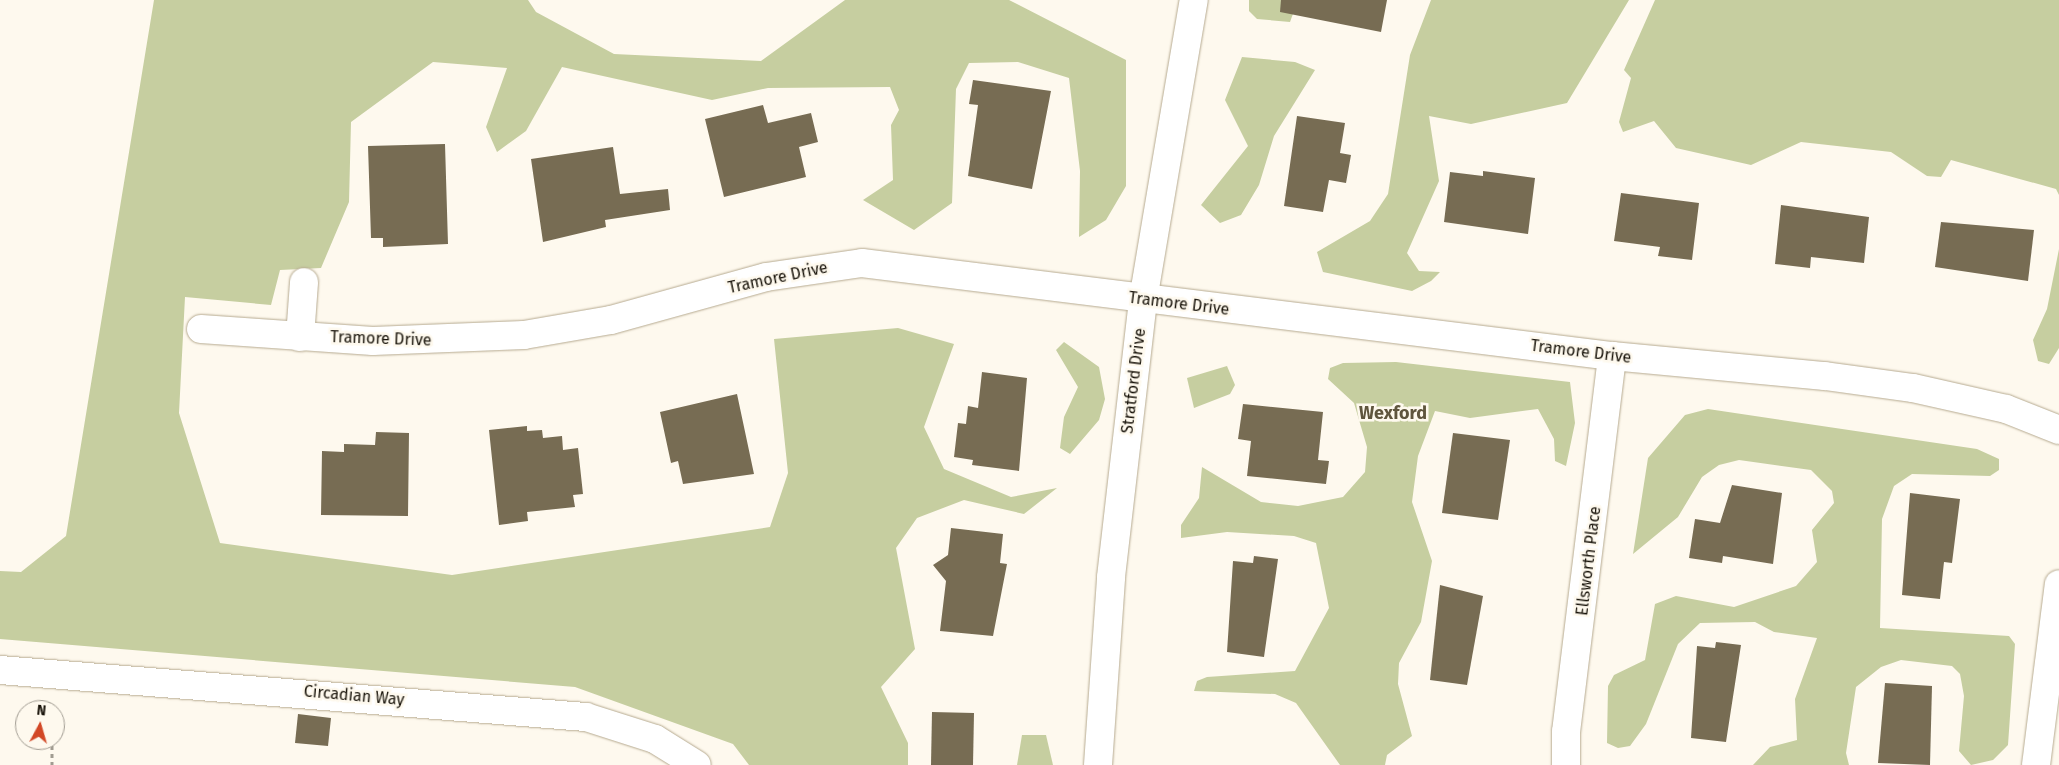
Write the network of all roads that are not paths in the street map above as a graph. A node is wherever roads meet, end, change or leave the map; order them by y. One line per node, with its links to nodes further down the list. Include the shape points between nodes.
1 (1194, 0): 3 (street, Stratford Drive)
2 (304, 282): 5 (street)
3 (1143, 300): 5 (street, Tramore Drive, via 921,268 862,264 766,277 611,320 524,335 447,341); 6 (street, Tramore Drive); 11 (street, Stratford Drive, via 1111,577)
4 (201, 329): 5 (street, Tramore Drive)
5 (300, 336)
6 (1612, 356): 7 (street, Tramore Drive, via 1913,388 2006,409); 12 (street, Ellsworth Place, via 1566,732)
7 (2059, 430)
8 (2059, 584): 13 (street)
9 (0, 670): 10 (street, Circadian Way, via 586,717 655,738)
10 (697, 765)
11 (1098, 765)
12 (1566, 765)
13 (2036, 765)

